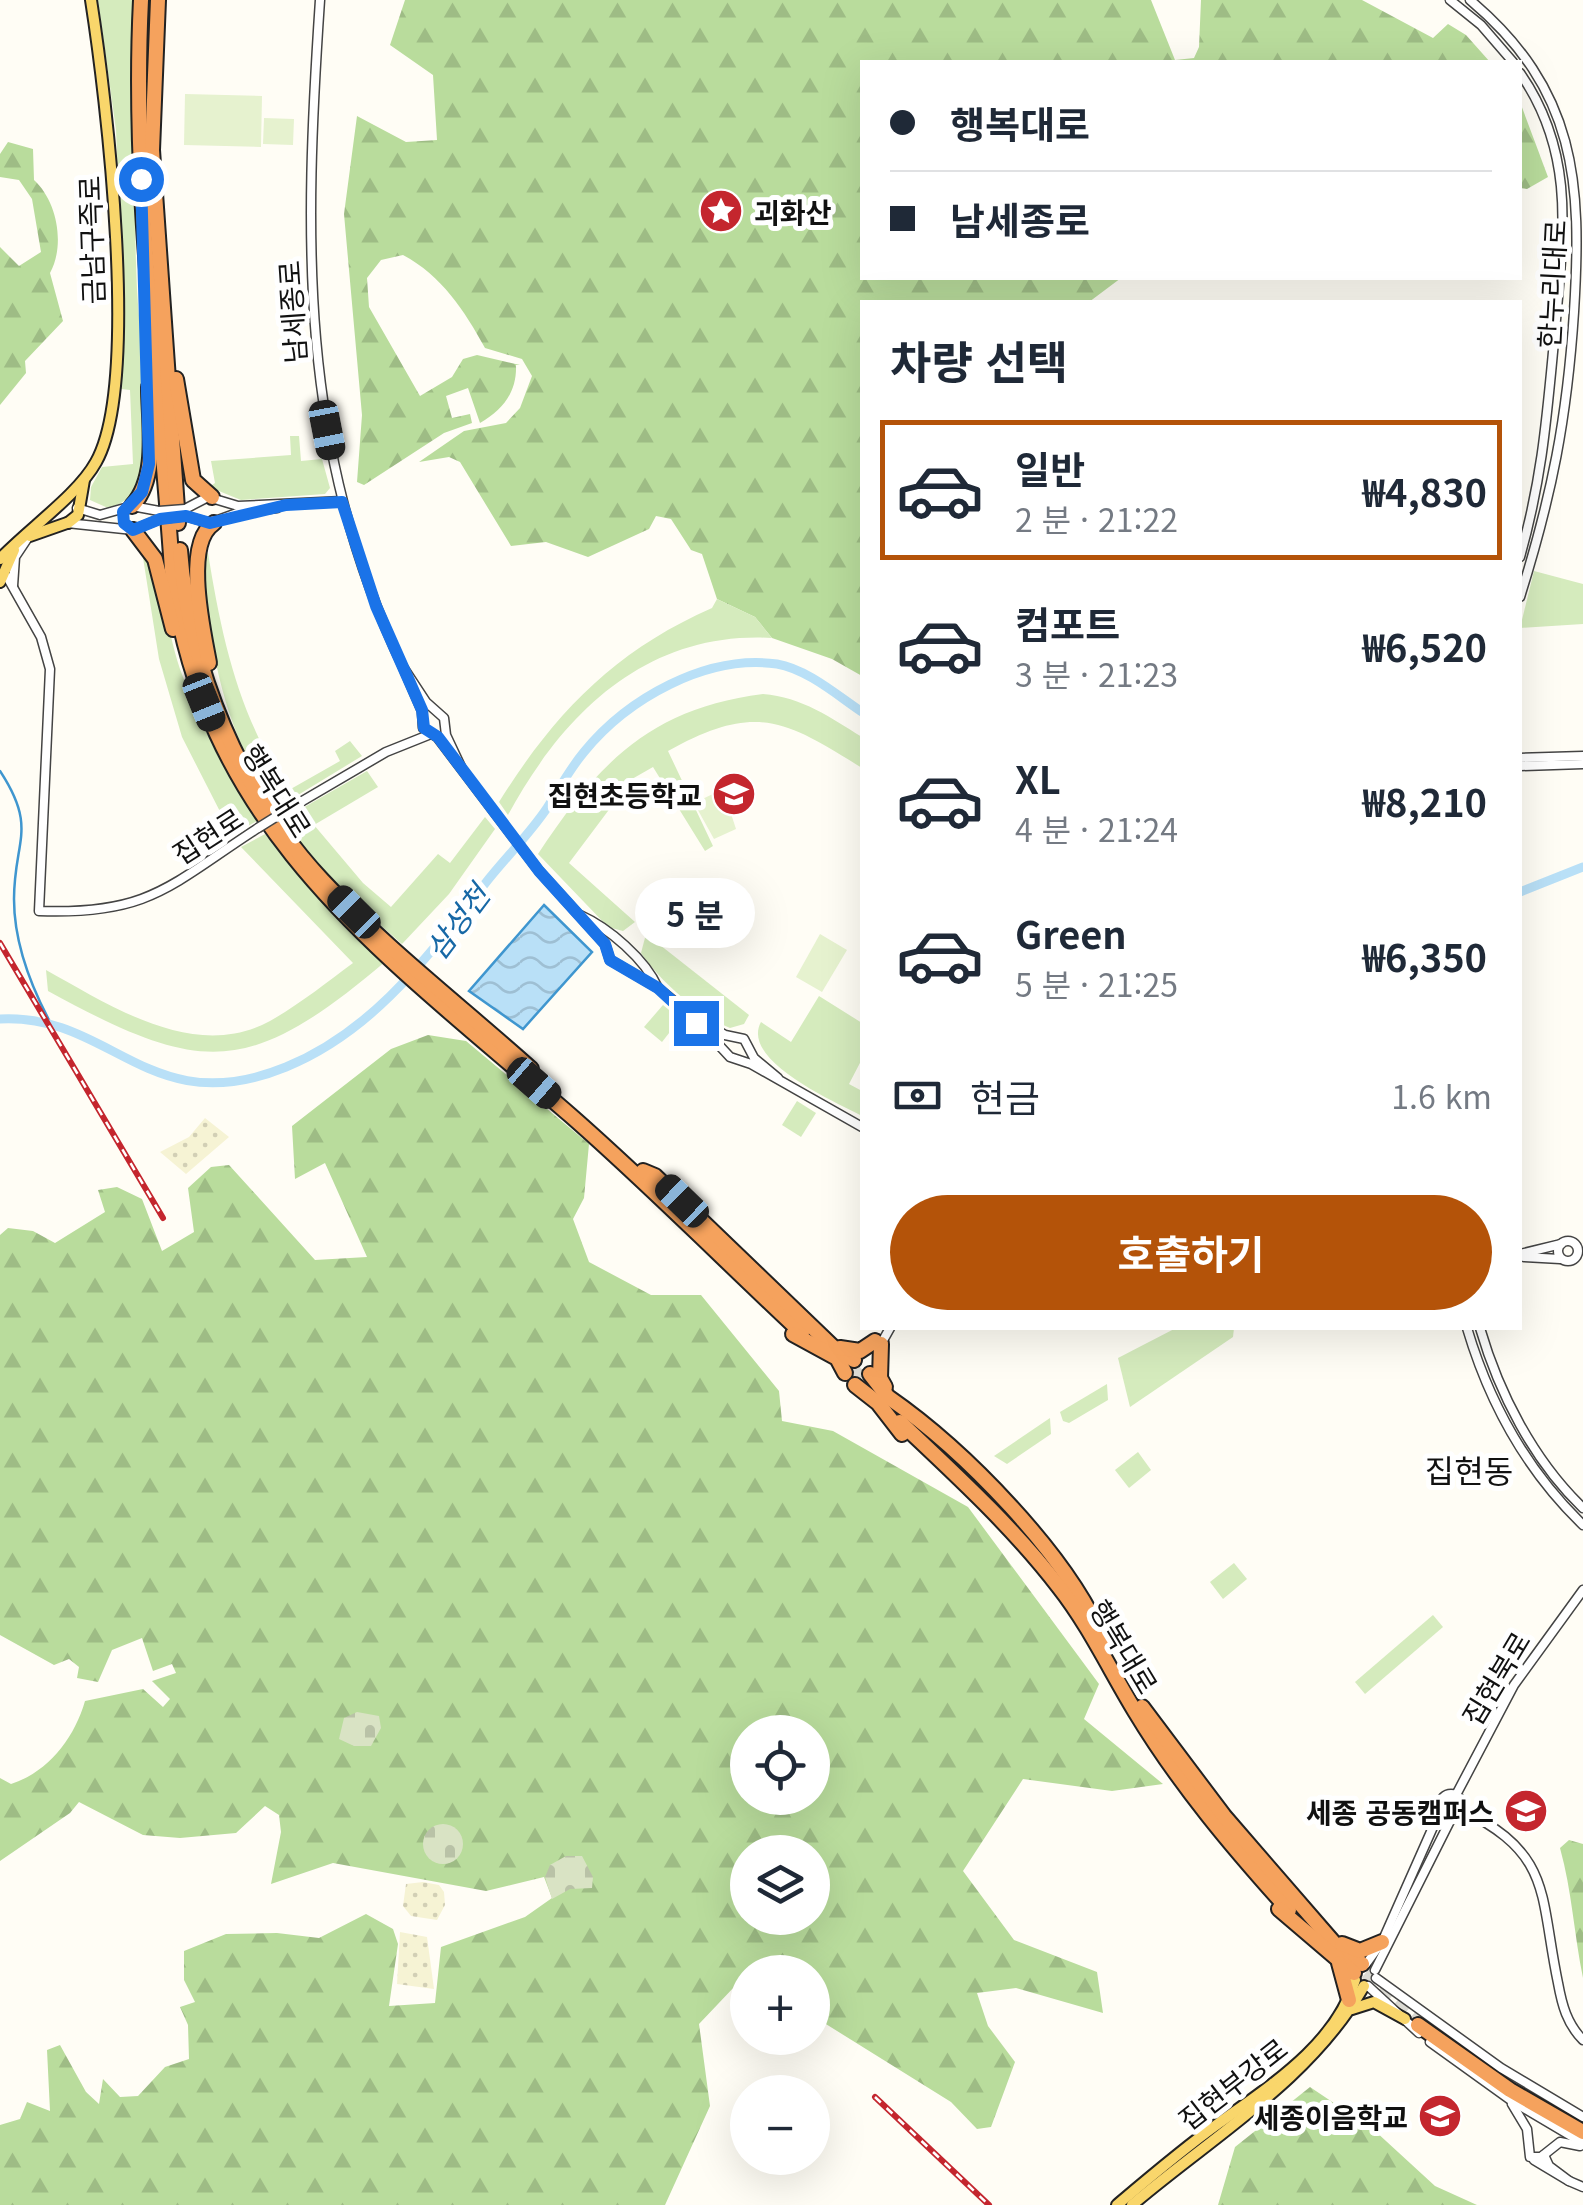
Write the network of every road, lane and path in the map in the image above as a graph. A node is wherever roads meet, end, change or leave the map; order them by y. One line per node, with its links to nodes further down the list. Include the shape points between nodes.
1 (91, 0): 9 (main road, 금남구즉로, via 108,122 116,332 106,432)
2 (149, 0): 8 (highway, 행복대로, via 137,92)
3 (320, 0): 11 (street, 남세종로, via 308,233 311,309)
4 (1470, 0): 27 (street, 한누리대로, via 1541,81 1566,140 1578,202 1562,441)
5 (1452, 1): 6 (street)
6 (1511, 60)
7 (1522, 76): 25 (street, 한누리대로, via 1553,145 1566,229 1548,433)
8 (152, 266): 10 (highway, via 193,480); 15 (highway, via 149,464 142,492); 34 (highway, 행복대로, via 186,598 208,688); 40 (highway, 행복대로, via 179,621)
9 (87, 474): 12 (main road, 금남구즉로); 14 (main road, 금남구즉로); 17 (street, via 85,502)
10 (216, 499): 13 (street); 16 (street); 19 (street, via 223,509)
11 (342, 502): 13 (street); 29 (street, 남세종로)
12 (58, 505): 14 (main road, via 70,501); 20 (main road, via 58,518); 24 (main road, 금남구즉로)
13 (286, 505): 19 (street)
14 (77, 507): 17 (street); 20 (main road, 금남구즉로)
15 (129, 507): 17 (street); 18 (street); 23 (street, via 122,520)
16 (185, 513): 18 (street, bridge); 19 (street)
17 (103, 515)
18 (160, 515): 23 (street)
19 (216, 522): 34 (highway, via 202,535 196,560 211,676)
20 (68, 523): 21 (street); 22 (main road)
21 (88, 525): 22 (street); 23 (street)
22 (45, 529): 24 (main road)
23 (131, 529): 40 (highway, via 155,559 187,679)
24 (28, 534): 26 (street); 26 (main road, 금남구즉로); 28 (street, via 12,564)
25 (1522, 547)
26 (1, 573): 28 (street); 28 (street)
27 (1522, 590)
28 (14, 595): 35 (street, 집현로, bridge, via 41,637 50,668 39,911 100,912 144,901)
29 (404, 667): 30 (street, 남세종로); 31 (street, 남세종로)
30 (436, 712): 31 (street, 집현로); 32 (street, 남세종로)
31 (423, 719): 33 (street, 남세종로); 35 (street, 집현로)
32 (445, 726): 33 (street, 집현로); 41 (street)
33 (432, 734): 35 (street, 집현로); 41 (street)
34 (230, 736): 44 (highway, 행복대로, via 292,844)
35 (386, 752)
36 (1583, 756): 37 (street)
37 (1522, 758)
38 (1583, 764): 39 (street)
39 (1522, 766)
40 (230, 767): 44 (highway, 행복대로, via 297,866)
41 (462, 769): 42 (street)
42 (580, 914): 43 (street); 45 (street)
43 (619, 941): 45 (street); 46 (street)
44 (389, 949): 64 (highway, 행복대로)
45 (608, 952): 47 (street)
46 (632, 954): 47 (street); 48 (street)
47 (622, 965): 48 (street)
48 (658, 988): 49 (street)
49 (691, 1015): 50 (street); 52 (street)
50 (733, 1037): 51 (street, via 744,1039); 52 (street)
51 (748, 1049): 53 (street); 54 (street)
52 (725, 1050): 53 (street)
53 (739, 1059): 54 (street)
54 (778, 1078): 55 (street)
55 (860, 1126)
56 (1578, 1243): 57 (street); 60 (street)
57 (1560, 1244): 58 (street); 61 (street)
58 (1522, 1254)
59 (1522, 1255): 61 (street)
60 (1580, 1256): 61 (street)
61 (1561, 1259)
62 (1469, 1330): 69 (street, via 1484,1377 1527,1460)
63 (1481, 1330): 68 (street, via 1522,1428)
64 (806, 1332): 65 (highway, via 848,1352); 66 (highway)
65 (879, 1337): 66 (highway); 67 (highway, via 880,1378)
66 (857, 1372): 67 (highway)
67 (900, 1418): 75 (highway, 행복대로, via 1030,1539 1101,1643 1172,1780)
68 (1583, 1508)
69 (1583, 1525)
70 (1583, 1590): 71 (street, 집현북로, via 1514,1685)
71 (1456, 1795): 72 (street, 집현북로, via 1444,1796); 73 (street)
72 (1441, 1809): 74 (street); 77 (street)
73 (1461, 1809): 74 (street); 83 (street, via 1510,1836 1538,1877 1562,2004)
74 (1453, 1816): 77 (street)
75 (1297, 1910): 76 (highway); 77 (highway, via 1351,1950); 79 (highway)
76 (1304, 1934): 79 (highway); 81 (highway, via 1343,1968)
77 (1387, 1941): 78 (street); 79 (street)
78 (1382, 1960): 79 (street); 80 (street)
79 (1365, 1975): 80 (street); 81 (main road, 집현부강로); 82 (street)
80 (1399, 1997): 85 (street)
81 (1350, 2004): 82 (main road, via 1374,2002); 93 (main road, 집현부강로, via 1292,2066); 94 (main road, 집현부강로, via 1302,2070)
82 (1415, 2021): 84 (street, via 1412,2029); 86 (highway, via 1510,2090)
83 (1583, 2040)
84 (1489, 2086): 87 (street); 89 (street, via 1523,2120)
85 (1583, 2117)
86 (1583, 2128)
87 (1583, 2145): 88 (street, via 1560,2142)
88 (1544, 2155): 89 (street); 91 (street)
89 (1534, 2160): 91 (street)
90 (1583, 2176): 91 (street)
91 (1570, 2182): 92 (street)
92 (1583, 2187)
93 (1117, 2205)
94 (1132, 2205)

